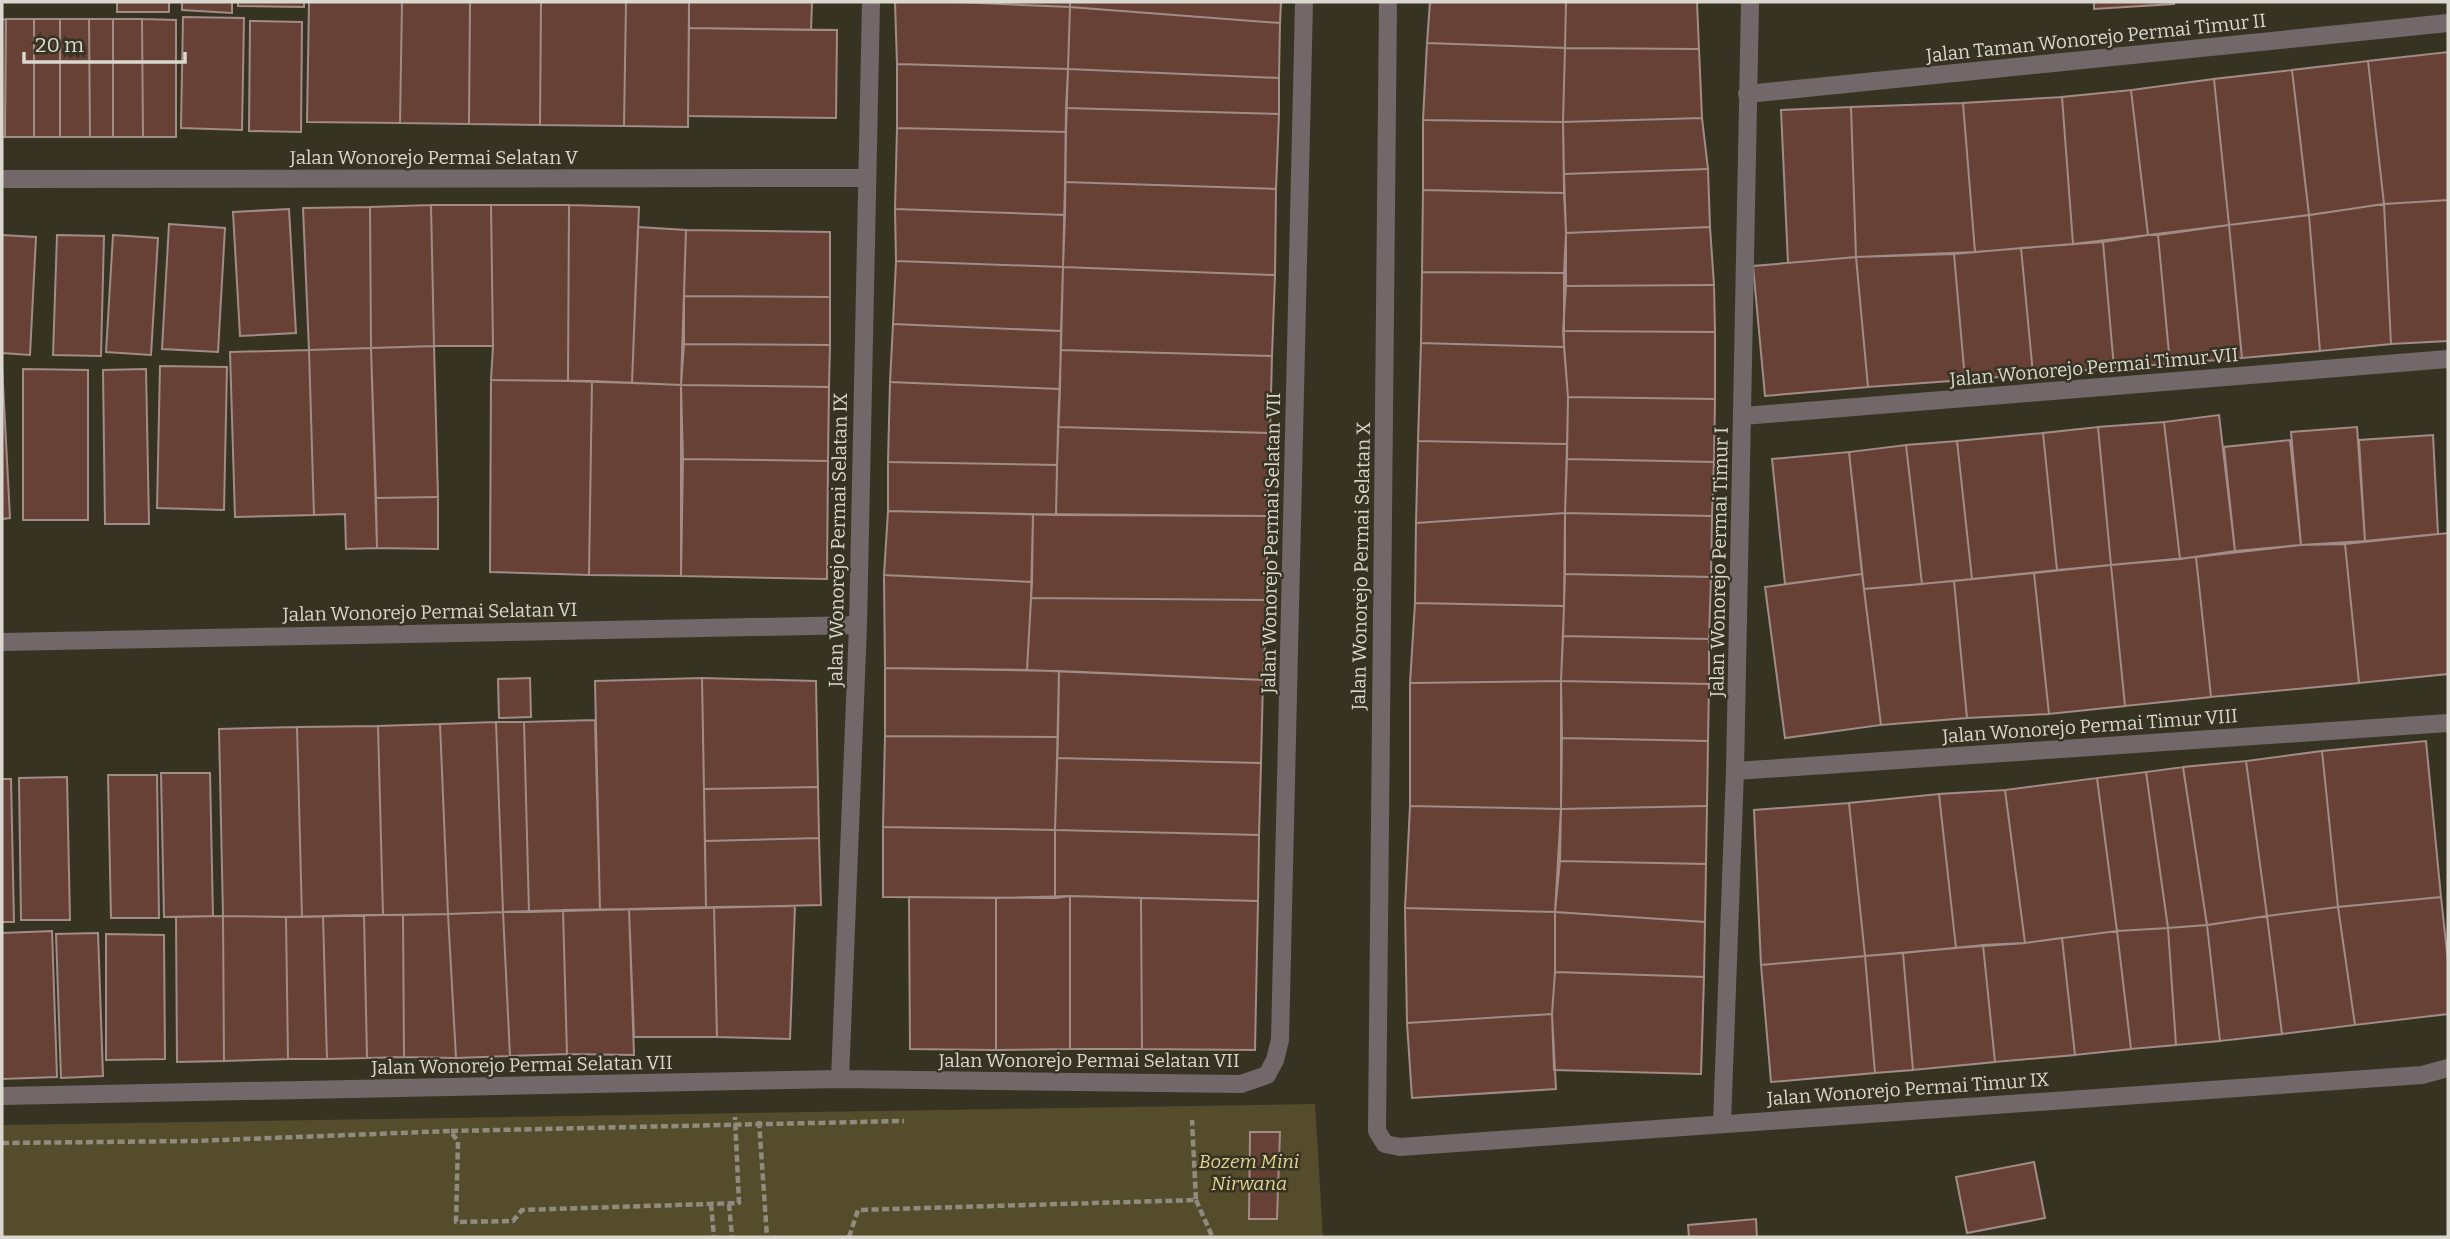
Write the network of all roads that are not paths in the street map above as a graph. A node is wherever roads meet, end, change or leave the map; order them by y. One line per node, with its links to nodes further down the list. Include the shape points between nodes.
1 (871, 2): 7 (street, Jalan Wonorejo Permai Selatan IX)
2 (1304, 2): 16 (street, Jalan Wonorejo Permai Selatan VII, via 1280,1040 1275,1060 1266,1075 1241,1084)
3 (1388, 2): 19 (street, Jalan Wonorejo Permai Selatan X)
4 (1750, 2): 6 (street, Jalan Wonorejo Permai Timur I)
5 (2448, 23): 6 (street, Jalan Taman Wonorejo Permai Timur II)
6 (1747, 94): 10 (street, Jalan Wonorejo Permai Timur I)
7 (866, 178): 8 (street, Jalan Wonorejo Permai Selatan V); 11 (street, Jalan Wonorejo Permai Selatan IX)
8 (2, 179)
9 (2448, 359): 10 (street, Jalan Wonorejo Permai Timur VII)
10 (1743, 416): 14 (street, Jalan Wonorejo Permai Timur I)
11 (859, 625): 12 (street, Jalan Wonorejo Permai Selatan VI); 16 (street, Jalan Wonorejo Permai Selatan IX)
12 (2, 642)
13 (2448, 723): 14 (street, Jalan Wonorejo Permai Timur VIII)
14 (1735, 771): 18 (street, Jalan Wonorejo Permai Timur I)
15 (2448, 1068): 18 (street, Jalan Wonorejo Permai Timur IX, via 2409,1076)
16 (840, 1079): 17 (street, Jalan Wonorejo Permai Selatan VII)
17 (2, 1096)
18 (1722, 1123): 19 (street, Jalan Wonorejo Permai Timur IX, via 1400,1147 1385,1144)
19 (1377, 1131)

